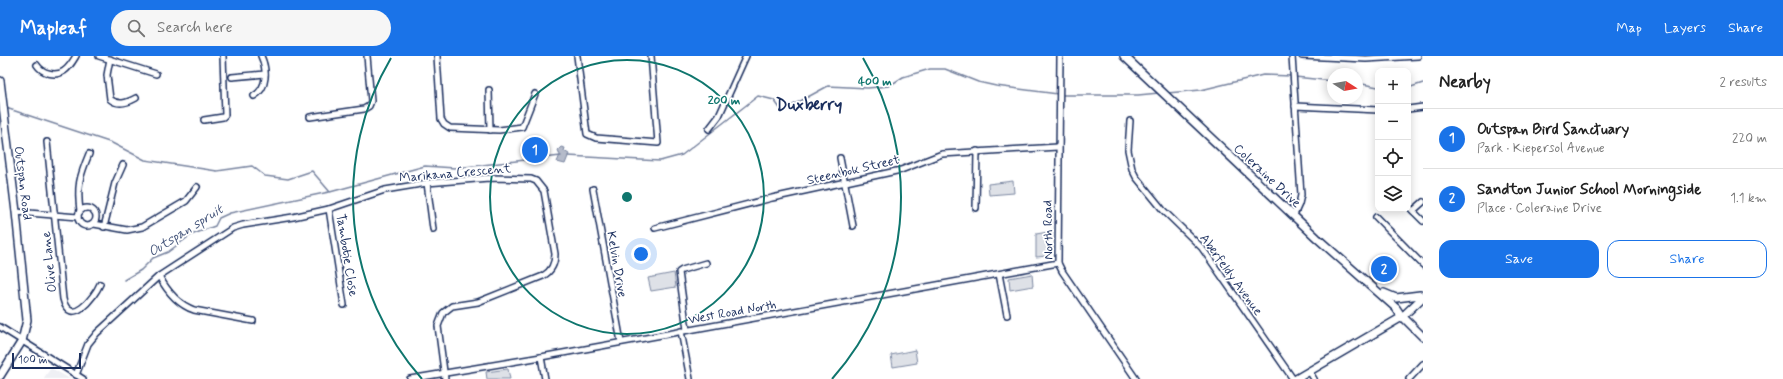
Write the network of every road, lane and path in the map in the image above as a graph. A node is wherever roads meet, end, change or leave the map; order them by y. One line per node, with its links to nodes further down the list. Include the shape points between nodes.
1 (76, 56): 16 (street, via 66,69 58,73 45,72)
2 (99, 56): 15 (street)
3 (223, 56): 30 (street, via 225,115 224,118)
4 (261, 56): 18 (street)
5 (367, 56): 29 (street, via 371,101 369,106 364,109)
6 (437, 56): 33 (street, via 442,121 453,129)
7 (577, 56): 8 (street, via 587,135 658,143)
8 (651, 56)
9 (746, 56): 32 (street, via 719,116)
10 (1060, 56): 35 (street, North Road)
11 (1124, 56): 51 (street, Coleraine Drive)
12 (1292, 56): 25 (street)
13 (1302, 56): 14 (street, via 1366,60)
14 (1418, 56)
15 (110, 60): 17 (street); 24 (street, via 107,75 110,99 124,103)
16 (37, 65)
17 (156, 74)
18 (265, 74): 19 (street); 23 (street, via 263,88)
19 (232, 77)
20 (0, 81): 49 (street, Outspan Road)
21 (489, 90): 33 (street)
22 (535, 94): 33 (street, via 522,127)
23 (254, 96)
24 (136, 98)
25 (1295, 106): 28 (street); 51 (street, via 1301,195)
26 (1423, 107): 27 (street)
27 (1411, 109)
28 (1375, 110)
29 (310, 117)
30 (204, 120)
31 (1130, 121): 91 (street, Aberfeldy Avenue, via 1128,150 1136,177 1162,210 1202,248)
32 (709, 129)
33 (490, 130)
34 (48, 142): 50 (street, Olive Lane)
35 (1058, 147): 36 (street, Steenbok Street); 61 (street, North Road)
36 (977, 151): 41 (street, Steenbok Street, via 942,154 901,170); 45 (street)
37 (89, 154): 47 (street, via 79,181)
38 (840, 158): 41 (street)
39 (123, 165): 57 (street, via 115,183)
40 (426, 183): 46 (street, Marikana Crescent, via 385,190); 59 (street); 82 (street, Marikana Crescent, via 489,178 522,178 536,181 544,191 555,254 552,268 543,276 478,302 452,306 443,313 438,326)
41 (844, 183): 56 (street); 58 (street, Steenbok Street)
42 (197, 186): 57 (street, via 186,201 142,227 127,230)
43 (593, 189): 78 (street, Kelvin Drive)
44 (1423, 202): 48 (street)
45 (976, 208)
46 (329, 209): 64 (street, Marikana Crescent, via 234,228); 68 (street, Tambotie Close)
47 (80, 211): 52 (street); 55 (street, via 89,208 94,211)
48 (1413, 211): 54 (street)
49 (16, 212): 50 (street); 77 (street, Outspan Road, via 27,320)
50 (53, 215): 52 (street); 65 (street, Olive Lane, via 63,299 67,309 73,311 81,308 93,297)
51 (1294, 216): 66 (street, Coleraine Drive)
52 (78, 217): 55 (street, via 79,223 84,226)
53 (1376, 217): 62 (street)
54 (1423, 221)
55 (94, 224): 57 (street)
56 (853, 226)
57 (104, 227)
58 (655, 228)
59 (433, 229)
60 (706, 263): 73 (street, via 679,272)
61 (1058, 263): 63 (street, West Road North); 90 (street, North Road)
62 (1423, 265)
63 (999, 274): 70 (street); 73 (street, West Road North)
64 (159, 276): 71 (street, via 177,301 184,306); 83 (street, Marikana Crescent, via 96,333 88,344)
65 (100, 284)
66 (1376, 290): 67 (street, via 1396,298); 69 (street, Coleraine Drive)
67 (1422, 295): 69 (street)
68 (344, 305)
69 (1401, 313): 75 (street, Coleraine Drive); 76 (street, Coleraine Drive); 81 (street)
70 (1007, 315)
71 (253, 321)
72 (0, 327): 77 (street)
73 (688, 330): 74 (street, West Road North)
74 (681, 331): 78 (street, West Road North); 89 (street)
75 (1423, 332)
76 (1423, 337)
77 (22, 341): 83 (street); 84 (street, Outspan Road)
78 (621, 342): 79 (street, West Road North)
79 (541, 357): 82 (street, West Road North); 88 (street)
80 (1423, 364): 93 (street)
81 (1309, 371): 91 (street); 92 (street)
82 (444, 373): 86 (street, West Road North); 87 (street, Marikana Crescent)
83 (76, 375): 85 (street)
84 (0, 376)
85 (83, 379)
86 (410, 379)
87 (445, 379)
88 (545, 379)
89 (690, 379)
90 (1136, 379)
91 (1294, 379)
92 (1314, 379)
93 (1409, 379)

